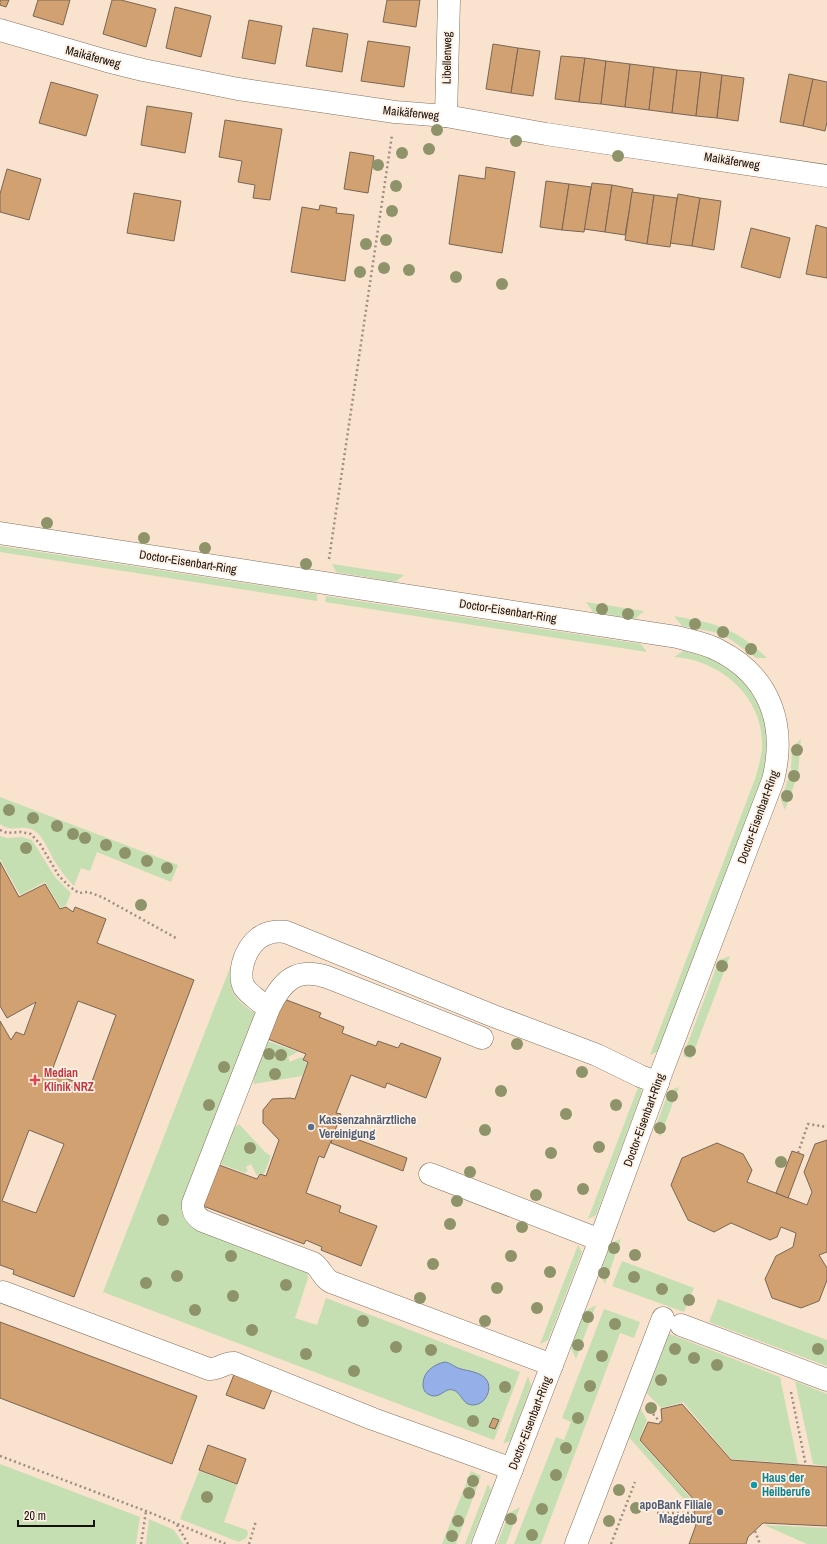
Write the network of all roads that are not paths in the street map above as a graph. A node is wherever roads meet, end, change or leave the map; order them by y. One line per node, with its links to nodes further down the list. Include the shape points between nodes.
1 (448, 0): 3 (street, Libellenweg)
2 (0, 30): 3 (street, Maikäferweg, via 143,70 238,89 395,112)
3 (446, 116): 4 (street, Maikäferweg, via 546,134)
4 (827, 176)
5 (0, 533): 8 (street, Doctor-Eisenbart-Ring, via 677,637 717,649 734,659 751,675 764,693 775,718 778,761)
6 (260, 1002): 8 (street, via 247,991 242,980 241,969 246,953 252,943 260,937 271,932 286,932 498,1018 597,1055)
7 (482, 1038): 12 (street, via 327,977 308,974 292,977 278,991 269,1008 193,1208 197,1217 203,1221 315,1264 330,1282)
8 (658, 1083): 10 (street, Doctor-Eisenbart-Ring)
9 (430, 1174): 10 (street)
10 (600, 1240): 12 (street, Doctor-Eisenbart-Ring)
11 (3, 1292): 14 (street, via 209,1369 234,1363 373,1419)
12 (552, 1365): 14 (street, Doctor-Eisenbart-Ring)
13 (827, 1380): 16 (street, via 672,1322)
14 (512, 1469): 15 (street, Doctor-Eisenbart-Ring)
15 (483, 1544)
16 (576, 1544)

